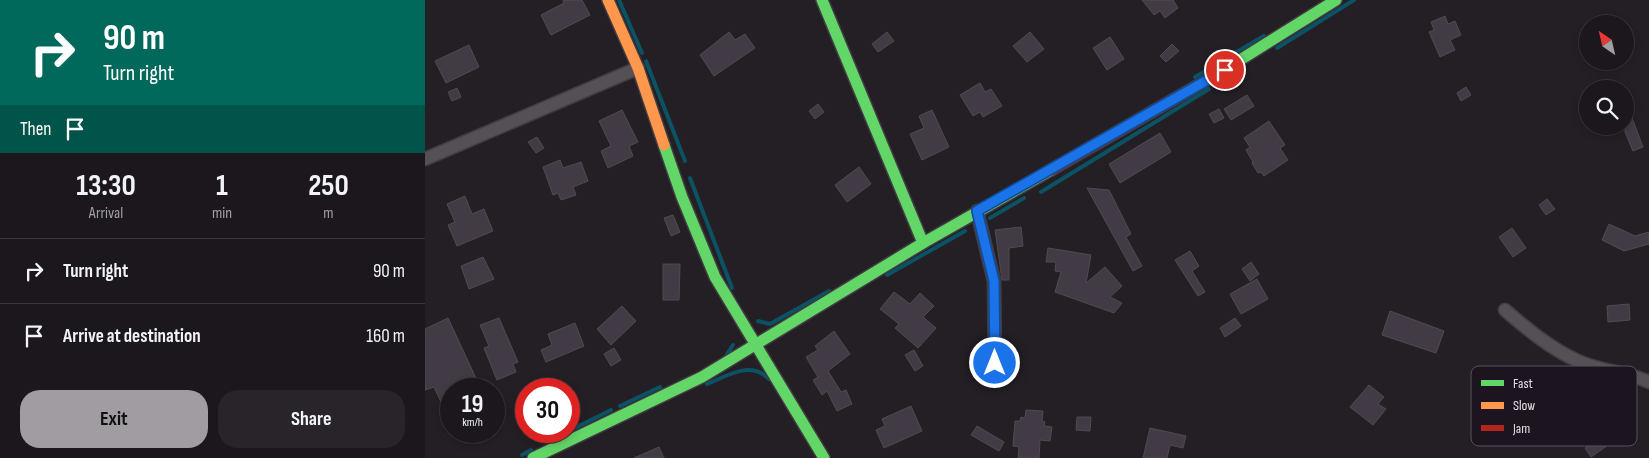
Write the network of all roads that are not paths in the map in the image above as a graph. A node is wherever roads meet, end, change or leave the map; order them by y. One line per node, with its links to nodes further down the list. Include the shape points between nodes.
1 (607, 0): 4 (street)
2 (823, 0): 7 (street)
3 (1336, 0): 6 (street, via 1217,75)
4 (638, 68): 5 (street); 9 (street, via 683,198 715,278)
5 (425, 159)
6 (977, 211): 7 (street); 10 (street, via 994,281)
7 (923, 243): 9 (street)
8 (1505, 310): 11 (street, via 1535,336 1578,361)
9 (758, 345): 14 (street, via 701,377); 15 (street)
10 (995, 363)
11 (1594, 366)
12 (1637, 378): 13 (street)
13 (1649, 382)
14 (533, 458)
15 (824, 458)

